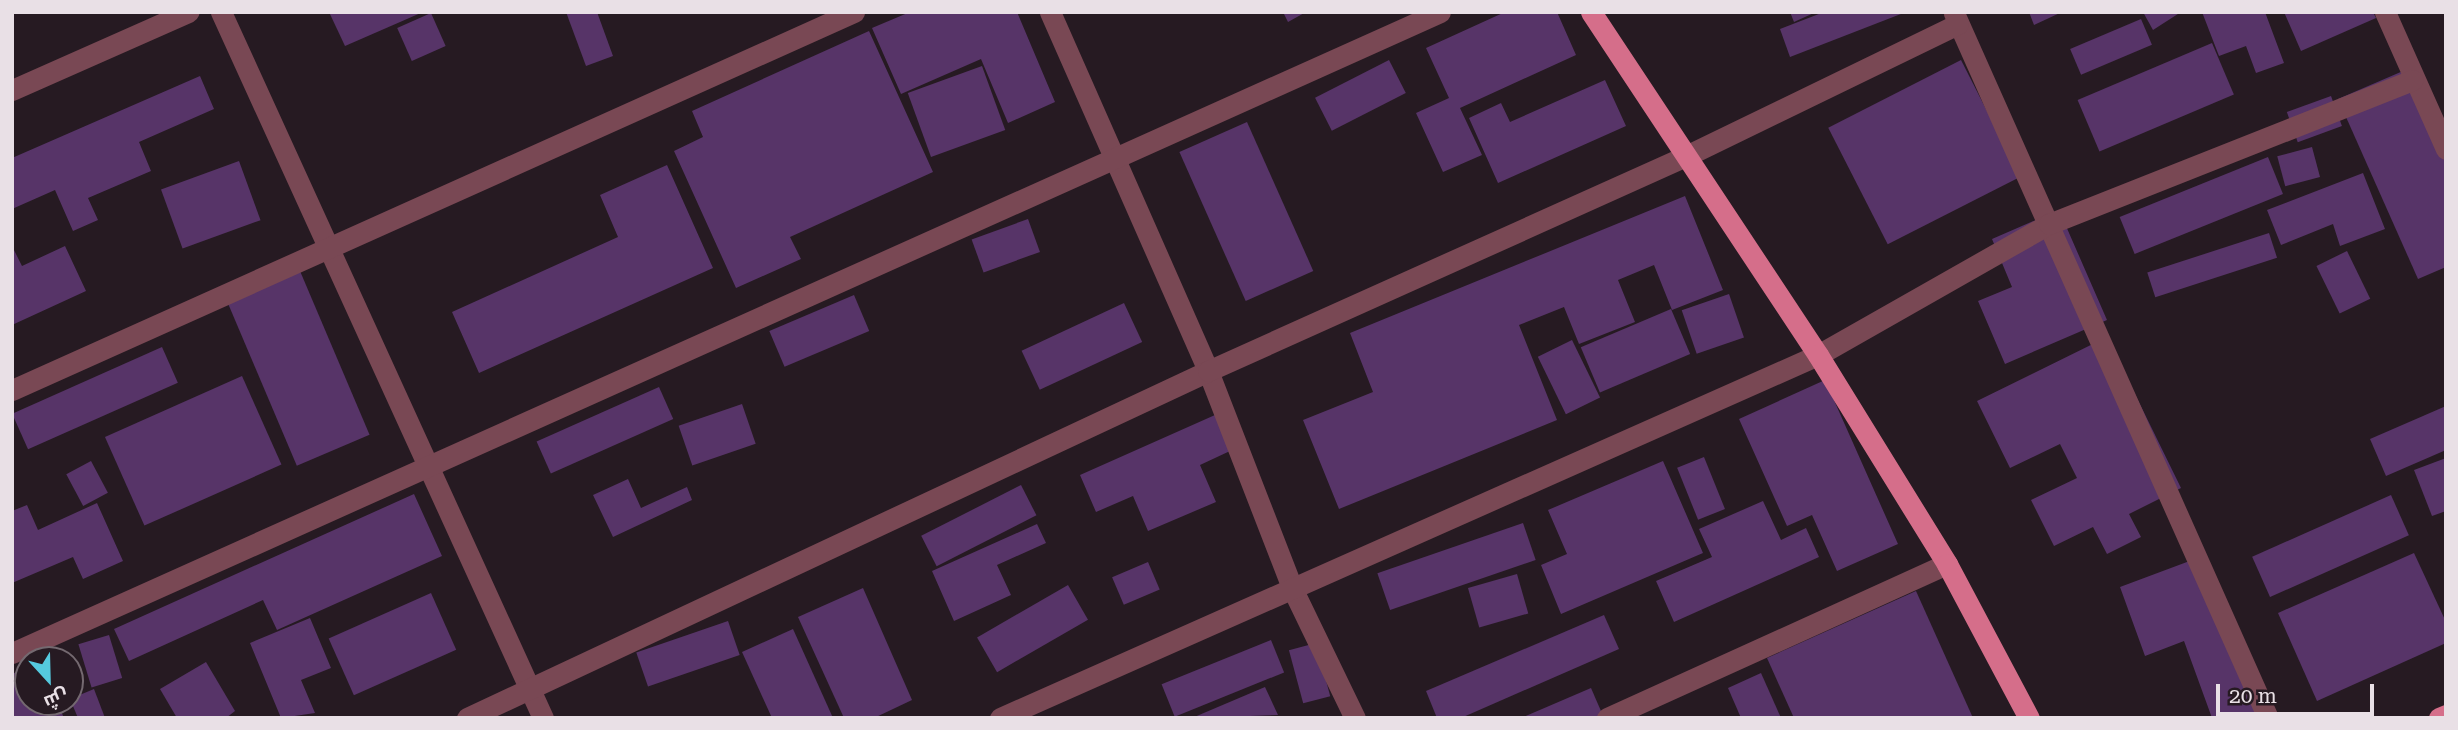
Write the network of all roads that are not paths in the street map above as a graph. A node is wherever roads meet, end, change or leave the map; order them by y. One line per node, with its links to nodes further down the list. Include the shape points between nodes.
1 (188, 12): 10 (street)
2 (221, 12): 15 (street)
3 (854, 12): 15 (street)
4 (1051, 12): 13 (street)
5 (1440, 12): 13 (street)
6 (1591, 12): 12 (main road)
7 (2385, 12): 9 (street)
8 (1956, 18): 12 (street); 14 (street)
9 (2413, 80): 11 (street); 14 (street)
10 (12, 90)
11 (2446, 149)
12 (1686, 156): 16 (main road); 17 (street)
13 (1115, 158): 17 (street); 19 (street)
14 (2049, 224): 16 (street); 31 (street)
15 (331, 247): 18 (street); 19 (street)
16 (1818, 355): 20 (main road); 21 (street)
17 (1208, 371): 21 (street); 23 (street)
18 (12, 390)
19 (429, 463): 22 (street); 23 (street)
20 (1947, 564): 29 (street); 30 (main road)
21 (1293, 590): 27 (street); 28 (street)
22 (12, 653)
23 (530, 689): 25 (street); 26 (street)
24 (2446, 715): 32 (main road)
25 (467, 718)
26 (542, 718)
27 (1000, 718)
28 (1355, 718)
29 (1607, 718)
30 (2029, 718)
31 (2268, 718)
32 (2439, 718)

